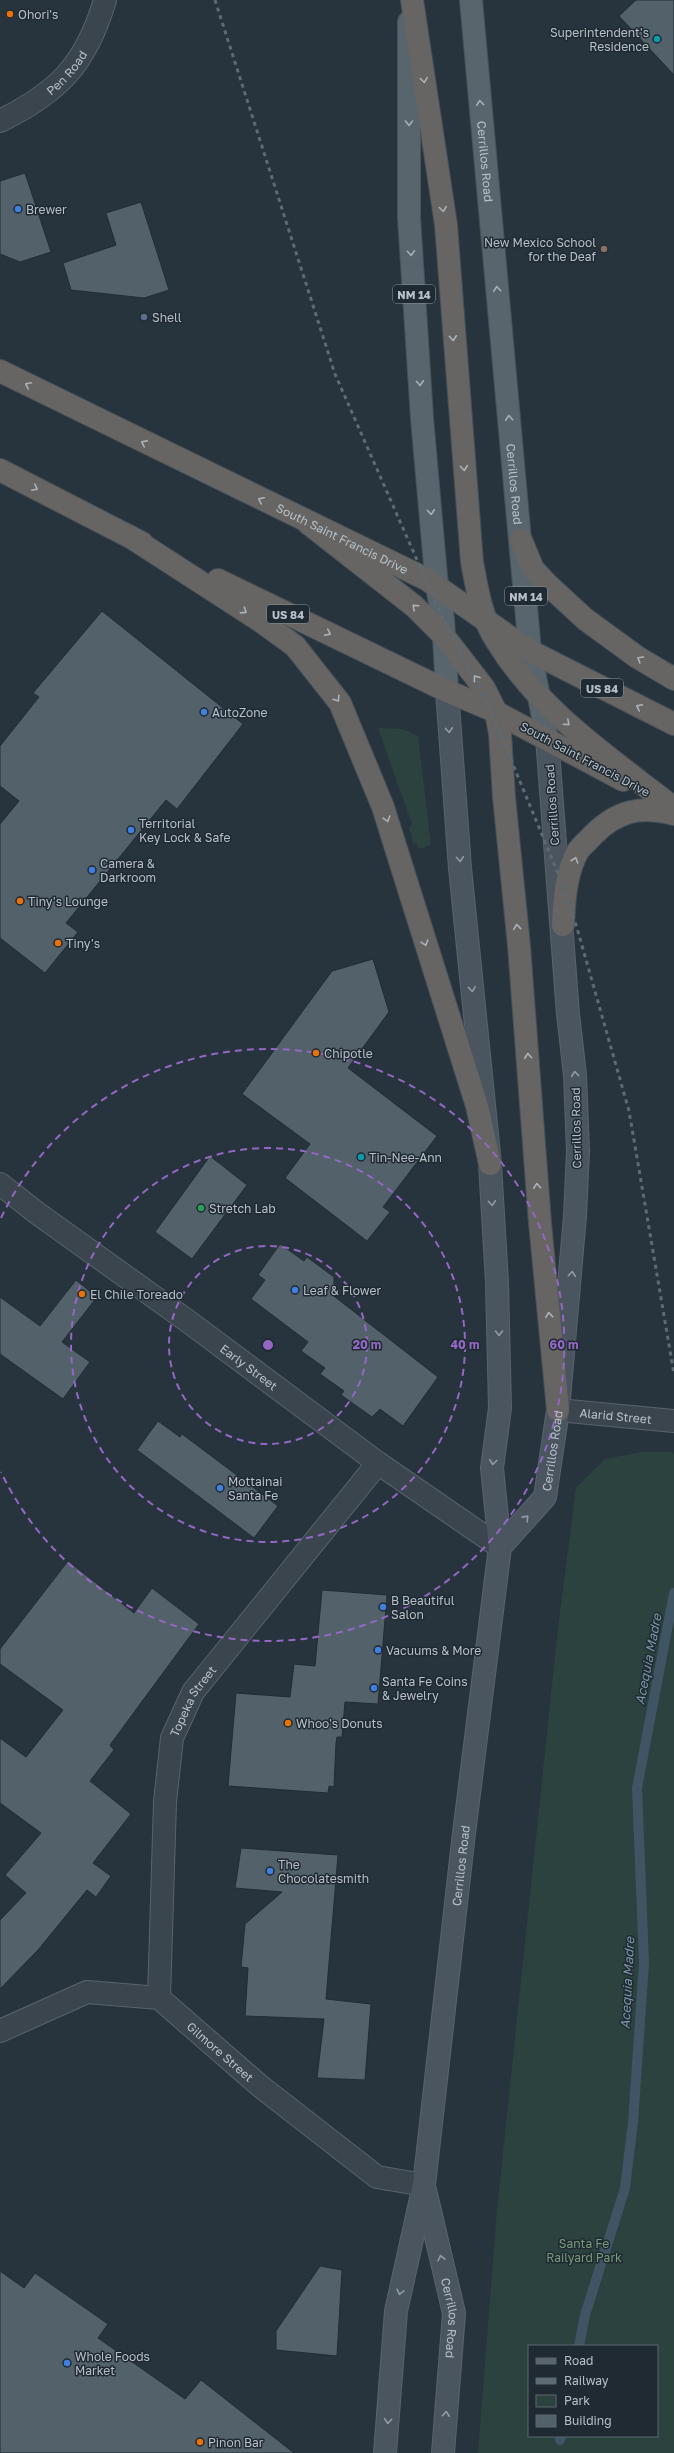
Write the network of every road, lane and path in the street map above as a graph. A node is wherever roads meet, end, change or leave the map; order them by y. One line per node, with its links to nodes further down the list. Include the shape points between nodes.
1 (105, 0): 5 (street, Pen Road, via 89,43 65,78 38,100)
2 (409, 0): 11 (main road, Cerrillos Road / NM 14, one-way to 11, via 409,217 422,418)
3 (412, 0): 12 (highway, one-way to 12, via 446,225 472,562)
4 (471, 0): 10 (main road, Cerrillos Road / NM 14, one-way to 4)
5 (0, 121)
6 (0, 371): 8 (highway, South Saint Francis Drive / US 84, one-way to 6)
7 (0, 470): 9 (highway, South Saint Francis Drive / US 84, one-way to 9)
8 (308, 523): 11 (highway, South Saint Francis Drive / US 84); 13 (highway, one-way to 8, via 414,606)
9 (129, 536): 16 (highway, South Saint Francis Drive / US 84, one-way to 16); 23 (highway, one-way to 23, via 262,622 294,646 340,703 383,807 477,1106)
10 (521, 540): 14 (main road, Cerrillos Road / NM 14); 15 (highway, one-way to 10, via 637,657 580,614 533,568)
11 (437, 587): 12 (highway, South Saint Francis Drive / US 84); 13 (main road, Cerrillos Road / NM 14)
12 (486, 620): 14 (highway, South Saint Francis Drive / US 84); 17 (highway, via 495,640)
13 (443, 635): 16 (main road, Cerrillos Road / NM 14); 18 (highway, one-way to 13, via 484,688)
14 (530, 651): 17 (main road, Cerrillos Road / NM 14); 19 (highway, South Saint Francis Drive / US 84, one-way to 14)
15 (674, 679)
16 (447, 691): 18 (highway, South Saint Francis Drive / US 84); 23 (main road, Cerrillos Road, one-way to 23, via 461,876)
17 (539, 696): 20 (main road, Cerrillos Road / NM 14); 21 (highway, one-way to 21, via 567,724)
18 (496, 712): 20 (highway, South Saint Francis Drive / US 84); 25 (highway, one-way to 18, via 540,1223 519,946)
19 (674, 724)
20 (547, 738): 21 (highway, South Saint Francis Drive / US 84); 22 (main road, Cerrillos Road)
21 (671, 807): 22 (highway, one-way to 21, via 564,892 578,850 604,825 618,816 637,809 660,810)
22 (563, 925): 25 (main road, Cerrillos Road, one-way to 22, via 572,1273 578,1151 575,1075 568,1014)
23 (490, 1164): 28 (main road, Cerrillos Road, one-way to 28, via 497,1282 500,1408 492,1468)
24 (0, 1184): 27 (street, Early Street)
25 (558, 1410): 26 (street, Alarid Street); 28 (main road, Cerrillos Road, one-way to 25, via 545,1497)
26 (674, 1421)
27 (378, 1463): 28 (street, Early Street); 29 (street, Topeka Street, via 192,1692 172,1738 165,1802)
28 (500, 1547): 31 (main road, Cerrillos Road)
29 (159, 1998): 30 (street, via 87,1992); 31 (street, Gilmore Street, via 260,2086 377,2177)
30 (0, 2031)
31 (424, 2185): 32 (main road, Cerrillos Road, one-way to 32, via 396,2311); 33 (main road, Cerrillos Road, one-way to 31, via 454,2313)
32 (385, 2453)
33 (443, 2453)

